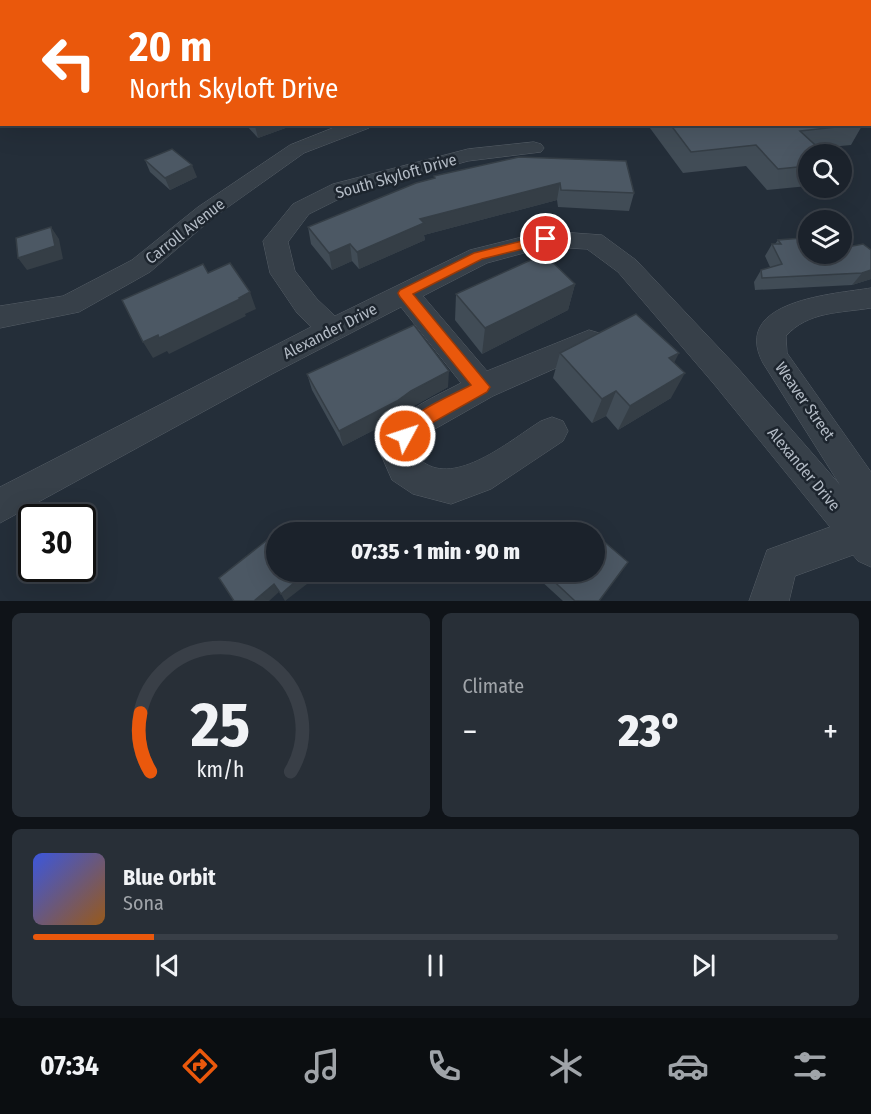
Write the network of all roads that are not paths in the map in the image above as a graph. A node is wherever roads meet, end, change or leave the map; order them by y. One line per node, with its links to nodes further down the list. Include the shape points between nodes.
1 (551, 0): 2 (street)
2 (605, 0)
3 (357, 126): 7 (street, Carroll Avenue, via 297,149 206,212 141,266 69,305)
4 (534, 148): 8 (street, South Skyloft Drive, via 468,155 417,167 341,189 301,209 274,241 283,273 307,306)
5 (405, 293): 8 (street, Alexander Drive); 10 (street); 13 (street, Alexander Drive, via 478,256 546,239 593,241 634,274)
6 (871, 298): 13 (street, Weaver Street, via 812,307 782,319 771,333 773,355 860,485)
7 (0, 316)
8 (332, 330): 12 (street, Alexander Drive)
9 (589, 341): 10 (street)
10 (482, 387): 11 (street, via 415,424 395,448 404,469 425,482 451,487 479,478)
11 (552, 431)
12 (0, 506)
13 (865, 542): 14 (street, via 780,563)
14 (769, 601)

